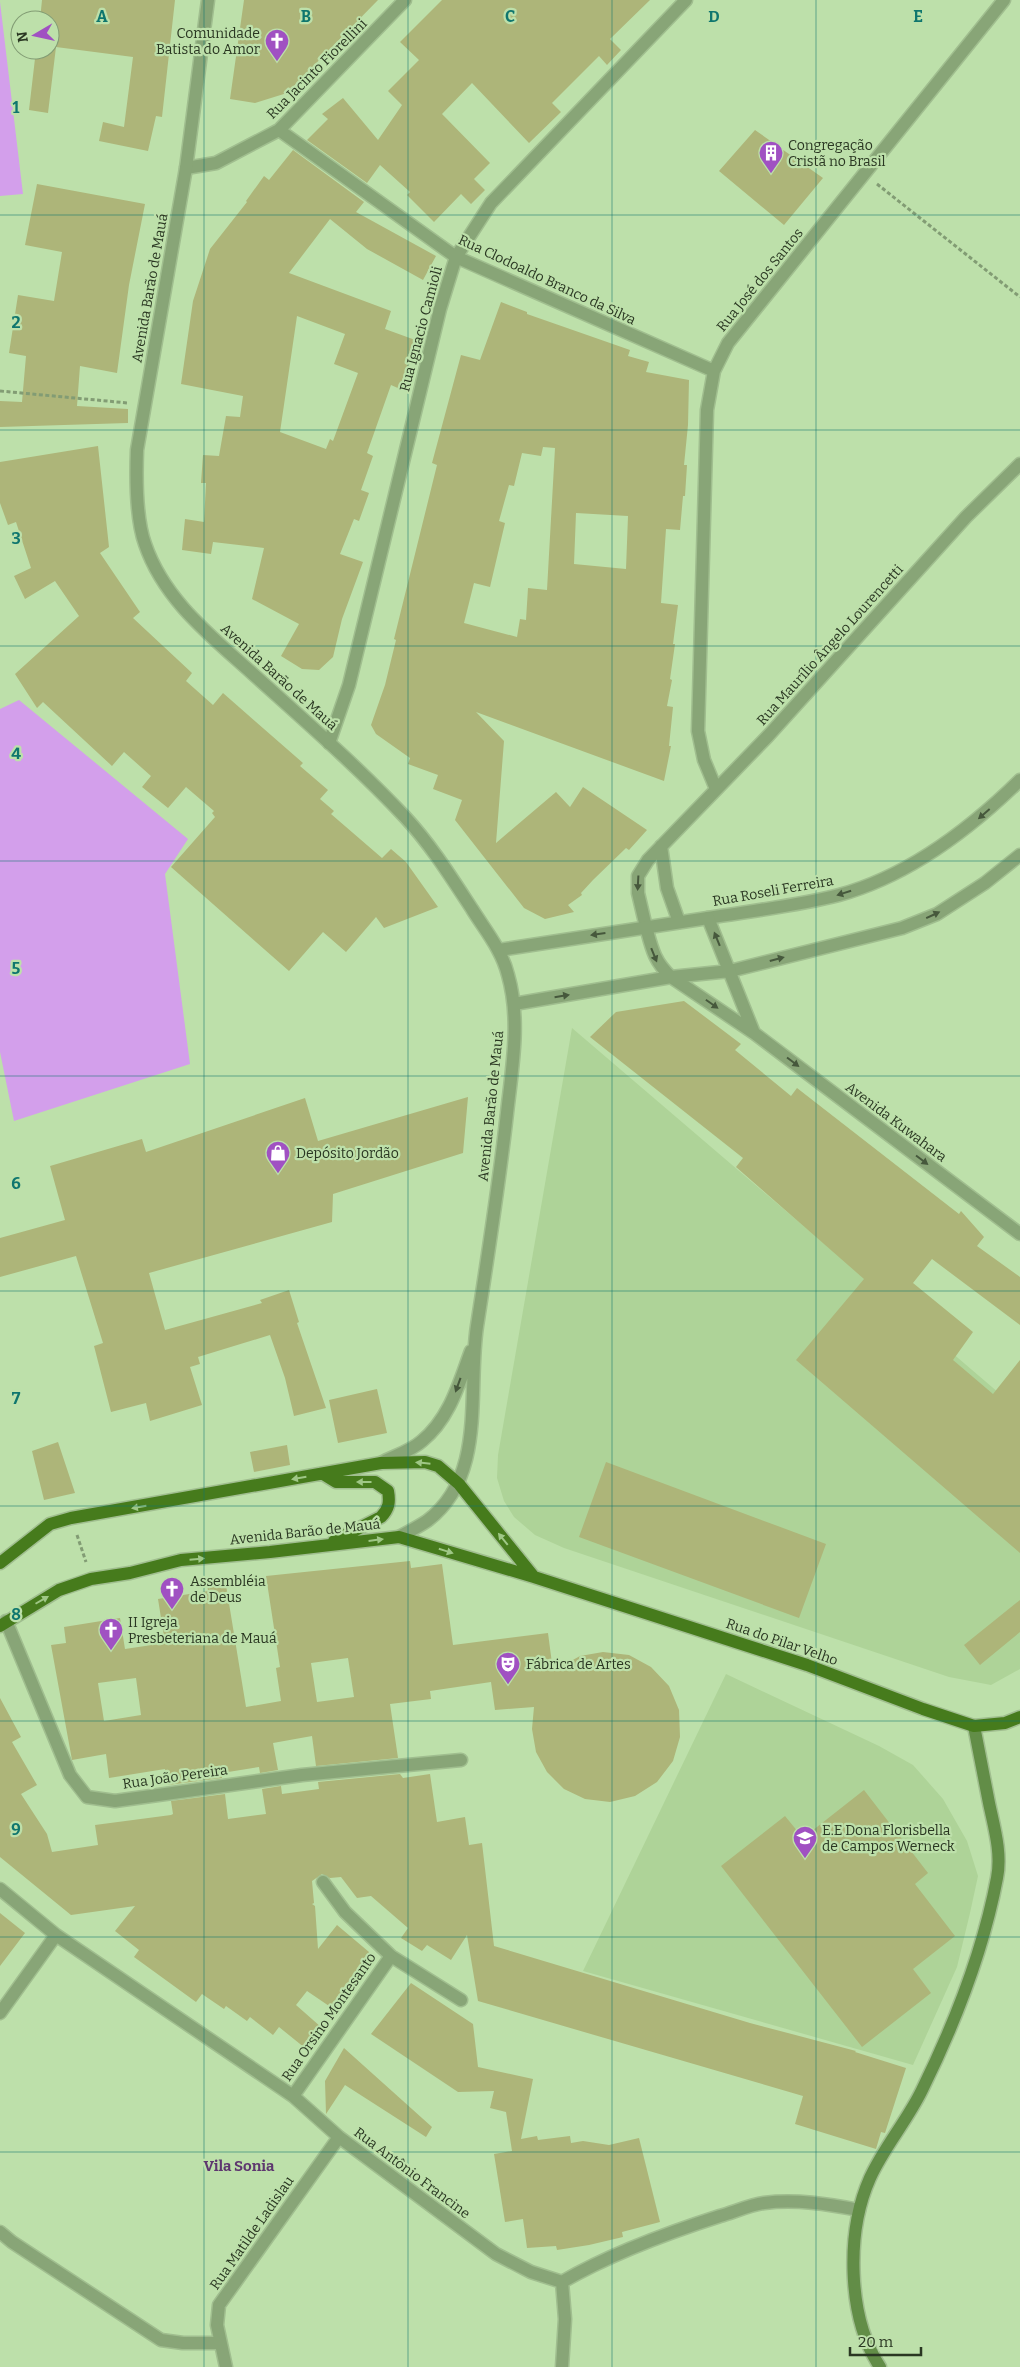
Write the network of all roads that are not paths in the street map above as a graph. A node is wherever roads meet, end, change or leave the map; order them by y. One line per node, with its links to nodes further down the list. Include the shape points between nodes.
1 (208, 0): 6 (street, Avenida Barão de Mauá)
2 (406, 0): 5 (street, Rua Jacinto Fiorellini)
3 (686, 0): 7 (street, Rua Ignacio Camioli, via 497,197)
4 (1004, 0): 8 (street, Rua José dos Santos, via 728,343)
5 (280, 130): 6 (street, Rua Jacinto Fiorellini, via 216,163); 7 (street, Rua Clodoaldo Branco da Silva)
6 (186, 168): 10 (street, Avenida Barão de Mauá, via 137,450 136,486 144,543 169,593 194,620)
7 (456, 257): 8 (street, Rua Clodoaldo Branco da Silva); 10 (street, Rua Ignacio Camioli, via 440,309 349,685)
8 (714, 371): 12 (street, Rua José dos Santos, via 707,410 698,731 704,760)
9 (1020, 464): 12 (street, Rua Maurílio Ângelo Lourencetti, via 966,517 768,736)
10 (329, 743): 18 (street, Avenida Barão de Mauá, via 406,818 432,850)
11 (1020, 780): 15 (street, Rua Roseli Ferreira, one-way to 15, via 967,829 890,876 839,895)
12 (716, 788): 13 (street, Rua Maurílio Ângelo Lourencetti)
13 (661, 846): 16 (street, via 667,888); 17 (street, Rua Maurílio Ângelo Lourencetti, one-way to 17, via 638,876 638,893)
14 (1020, 855): 19 (street, one-way to 14, via 902,928 937,914)
15 (708, 918): 16 (street, Rua Roseli Ferreira); 19 (street, one-way to 15)
16 (679, 922): 17 (street, Rua Roseli Ferreira)
17 (646, 927): 18 (street, Rua Roseli Ferreira, one-way to 18); 20 (street, Avenida Kuwahara, one-way to 20, via 660,967)
18 (499, 950): 21 (street, Avenida Barão de Mauá)
19 (730, 971): 20 (street); 22 (street)
20 (672, 977): 21 (street, one-way to 20); 22 (street, Avenida Kuwahara, one-way to 22)
21 (514, 1004): 24 (street, Avenida Barão de Mauá, via 515,1042 498,1189)
22 (754, 1033): 23 (street, Avenida Kuwahara, one-way to 23)
23 (1020, 1234)
24 (475, 1339): 25 (street, Avenida Barão de Mauá, one-way to 25, via 451,1405 436,1428 420,1443); 27 (street, Avenida Barão de Mauá, via 469,1454)
25 (381, 1463): 26 (main road, Avenida Barão de Mauá); 27 (main road, one-way to 25, via 438,1466 426,1462)
26 (323, 1474): 29 (main road, one-way to 26, via 381,1517 387,1511 389,1500 388,1491 376,1482 336,1482); 30 (main road, Avenida Barão de Mauá, one-way to 30, via 71,1518 50,1524)
27 (459, 1484): 28 (street, Avenida Barão de Mauá, via 427,1521); 31 (main road, one-way to 27)
28 (399, 1537): 29 (main road, Avenida Barão de Mauá, one-way to 28); 31 (main road, Rua do Pilar Velho, one-way to 31)
29 (325, 1546): 32 (main road, Avenida Barão de Mauá, one-way to 29, via 59,1590 91,1579 181,1560)
30 (0, 1563)
31 (534, 1577): 34 (main road, Rua do Pilar Velho, via 807,1665)
32 (3, 1624): 35 (street, Rua João Pereira, via 70,1775 87,1797 115,1801 302,1775)
33 (1020, 1717): 34 (main road, Rua do Pilar Velho, via 1005,1724)
34 (974, 1726): 44 (main road, via 998,1845 998,1875 967,1988 925,2083 870,2178)
35 (461, 1760)
36 (323, 1882): 39 (street, via 345,1912)
37 (0, 1889): 38 (street, Rua Antônio Francine)
38 (56, 1935): 41 (street); 42 (street, Rua Antônio Francine)
39 (391, 1956): 40 (street); 42 (street, Rua Orsino Montesanto)
40 (461, 2000)
41 (0, 2013)
42 (293, 2096): 43 (street, Rua Antônio Francine)
43 (339, 2136): 46 (street, Rua Antônio Francine, via 496,2254 531,2272); 47 (street, Rua Matilde Ladislau, via 219,2305 217,2325)
44 (859, 2210): 46 (street, via 794,2201 763,2203 656,2239 590,2266); 50 (main road, via 853,2269 858,2308 869,2349)
45 (0, 2232): 47 (street, via 161,2340)
46 (562, 2282): 49 (street, via 565,2319)
47 (220, 2343): 48 (street, Rua Matilde Ladislau)
48 (226, 2367)
49 (562, 2367)
50 (880, 2367)

